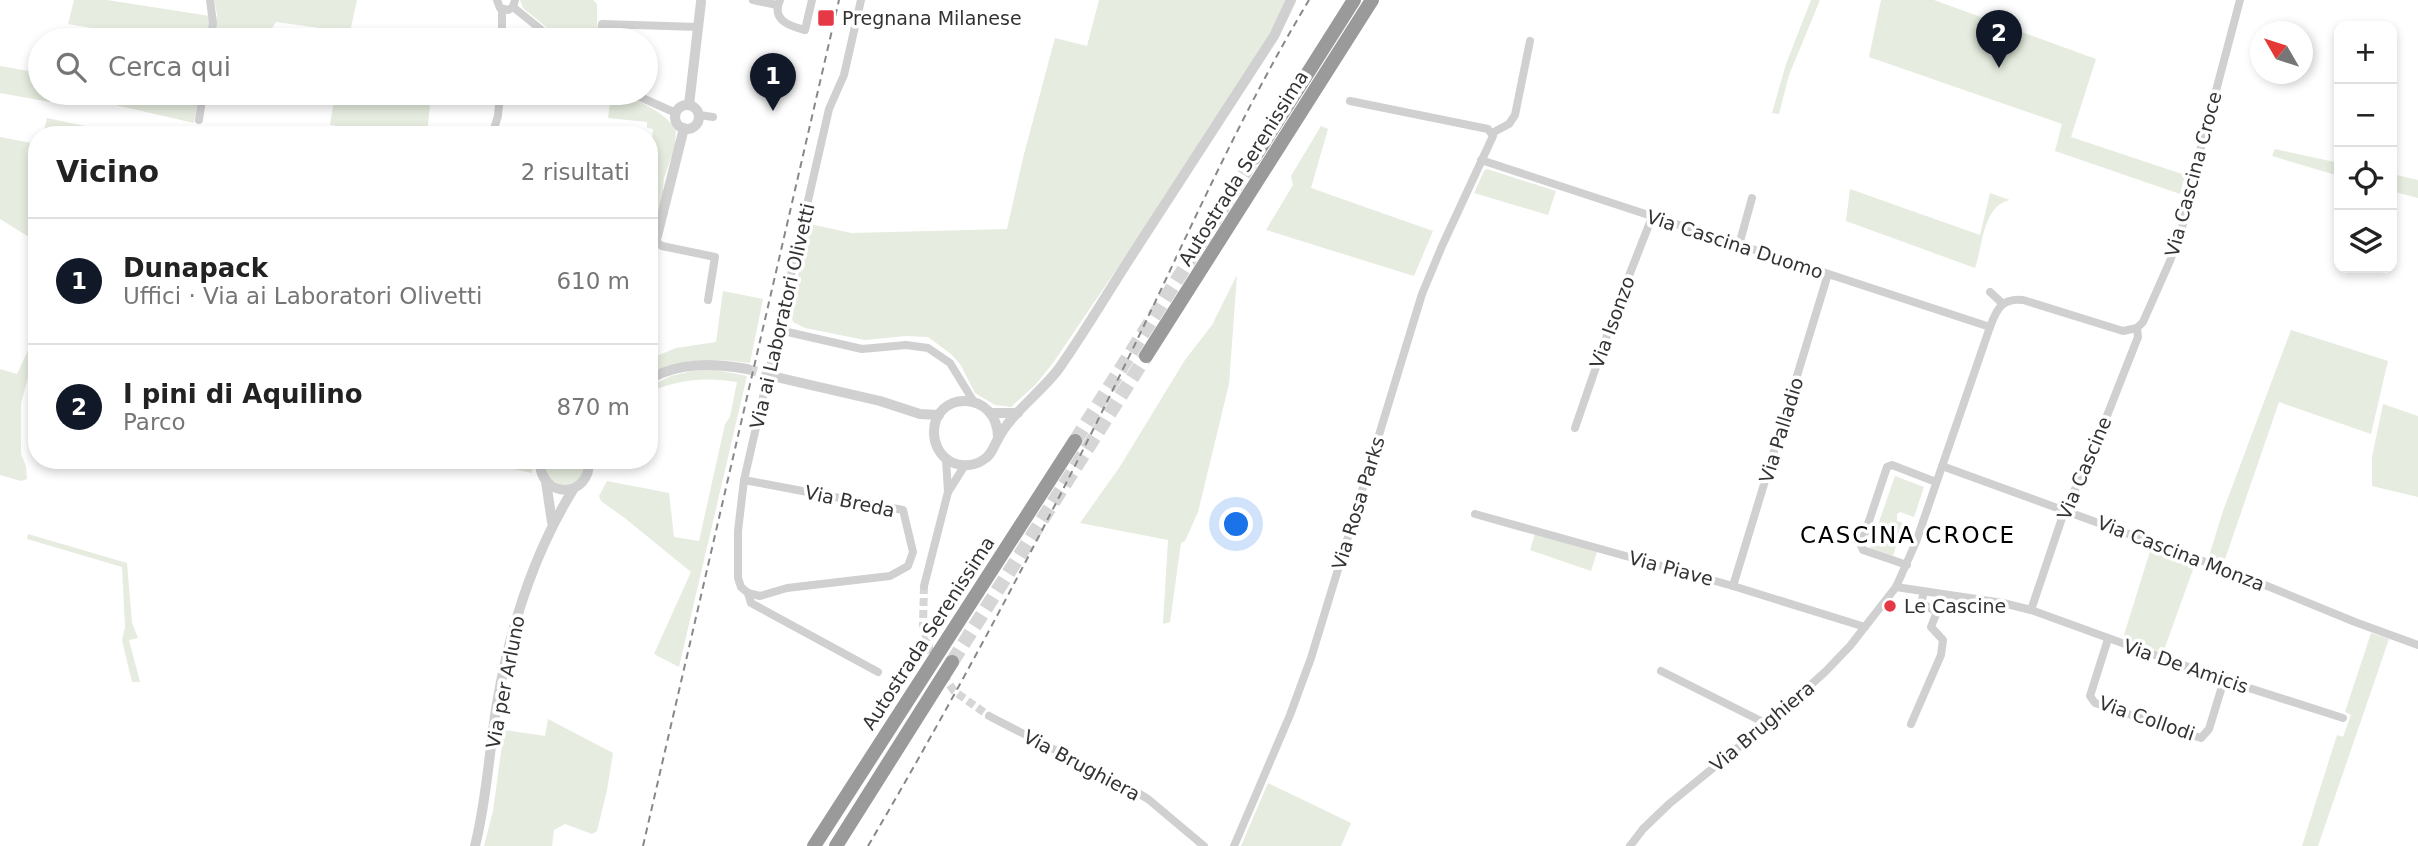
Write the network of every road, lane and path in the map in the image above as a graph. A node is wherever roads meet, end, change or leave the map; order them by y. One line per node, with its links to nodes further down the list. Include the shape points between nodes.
1 (210, 0): 15 (street)
2 (497, 0): 13 (street)
3 (753, 0): 11 (street)
4 (812, 0): 11 (street, via 805,30 780,20)
5 (861, 0): 45 (street, Via ai Laboratori Olivetti, via 844,75 829,109)
6 (1291, 0): 54 (street, via 1274,36 1059,369)
7 (1354, 0): 32 (highway, Autostrada Serenissima)
8 (1372, 0): 46 (highway, Autostrada Serenissima)
9 (2240, 0): 44 (street, Via Cascina Croce, via 2182,228 2147,315)
10 (702, 1): 14 (street)
11 (778, 3)
12 (514, 4): 13 (street); 17 (street)
13 (502, 9): 16 (street)
14 (699, 27): 18 (street, via 602,24); 24 (street)
15 (212, 28)
16 (502, 28)
17 (541, 28)
18 (602, 28)
19 (1530, 41): 31 (street, via 1513,120)
20 (1350, 101): 31 (street)
21 (201, 105): 28 (street)
22 (499, 105): 29 (street)
23 (658, 105): 25 (street)
24 (689, 105): 25 (street); 26 (street)
25 (676, 113): 30 (street)
26 (699, 115): 27 (street); 30 (street, via 695,126)
27 (713, 117)
28 (199, 120)
29 (495, 126)
30 (684, 128): 36 (street)
31 (1492, 133): 33 (street, Via Rosa Parks)
32 (1254, 158)
33 (1481, 160): 35 (street, Via Cascina Duomo); 96 (street, Via Rosa Parks, via 1422,294 1311,658)
34 (1752, 198): 38 (street)
35 (1651, 217): 38 (street, Via Cascina Duomo); 57 (street, Via Isonzo)
36 (658, 222)
37 (658, 241): 41 (street, via 662,246 715,257)
38 (1739, 245): 39 (street, Via Cascina Duomo)
39 (1828, 274): 43 (street, Via Cascina Duomo); 76 (street, Via Palladio)
40 (1990, 292): 42 (street)
41 (708, 300)
42 (2002, 303): 43 (street); 44 (street, via 2023,300 2123,331)
43 (1990, 327): 63 (street)
44 (2137, 328): 71 (street, Via Cascine, via 2138,337)
45 (779, 330): 50 (street, via 862,349 928,348 950,363); 66 (street, Via ai Laboratori Olivetti)
46 (1146, 356)
47 (747, 369): 48 (street, via 719,364 688,366)
48 (658, 376)
49 (776, 377): 55 (street)
50 (961, 382): 51 (street); 52 (street)
51 (974, 401): 52 (street); 53 (street)
52 (951, 404): 56 (street)
53 (991, 413): 54 (street); 59 (street)
54 (1018, 413): 59 (street)
55 (920, 414): 56 (street); 58 (street)
56 (939, 415): 58 (street)
57 (1575, 428)
58 (934, 429): 61 (street, via 934,440)
59 (998, 438): 62 (street, via 983,461)
60 (1075, 441): 93 (highway, Autostrada Serenissima)
61 (946, 459): 62 (street); 70 (street)
62 (965, 465): 70 (street)
63 (1942, 466): 68 (street); 71 (street, Via Cascina Monza)
64 (540, 469): 67 (street, Via per Arluno)
65 (588, 469): 69 (street, Via per Arluno, via 586,477)
66 (744, 480): 79 (street, Via ai Laboratori Olivetti, via 738,578); 79 (street, Via Breda, via 903,510 913,552 908,566 890,576 787,588 760,596)
67 (546, 482): 69 (street, via 557,489); 73 (street, Via per Arluno)
68 (1936, 482): 74 (street); 74 (street, via 1887,467 1861,545 1863,550)
69 (573, 488): 73 (street, Via per Arluno)
70 (948, 492): 75 (street)
71 (2066, 511): 80 (street, Via Cascine); 83 (street, Via Cascina Monza)
72 (1475, 514): 76 (street, Via Piave)
73 (552, 522): 92 (street, Via per Arluno, via 513,628)
74 (1907, 565): 77 (street)
75 (924, 586)
76 (1733, 586): 81 (street, Via Piave)
77 (1896, 587): 78 (street, Via De Amicis); 81 (street, Via Brughiera)
78 (1924, 592): 80 (street, Via De Amicis); 91 (street, via 1921,603 1937,612 1931,627 1943,640)
79 (748, 593): 85 (street, via 751,603)
80 (2031, 610): 82 (street, Via De Amicis)
81 (1865, 627): 90 (street, Via Brughiera, via 1825,672)
82 (2108, 639): 87 (street, Via De Amicis); 87 (street, Via Collodi, via 2090,696 2095,703 2201,738 2209,729)
83 (2418, 645)
84 (952, 662): 94 (highway, Autostrada Serenissima)
85 (878, 671)
86 (1661, 671): 90 (street)
87 (2224, 680): 89 (street, Via De Amicis)
88 (989, 716): 95 (street, Via Brughiera, via 1148,799)
89 (2343, 718)
90 (1767, 724): 97 (street, Via Brughiera, via 1653,818)
91 (1912, 724)
92 (475, 846)
93 (814, 846)
94 (836, 846)
95 (1204, 846)
96 (1234, 846)
97 (1630, 846)

